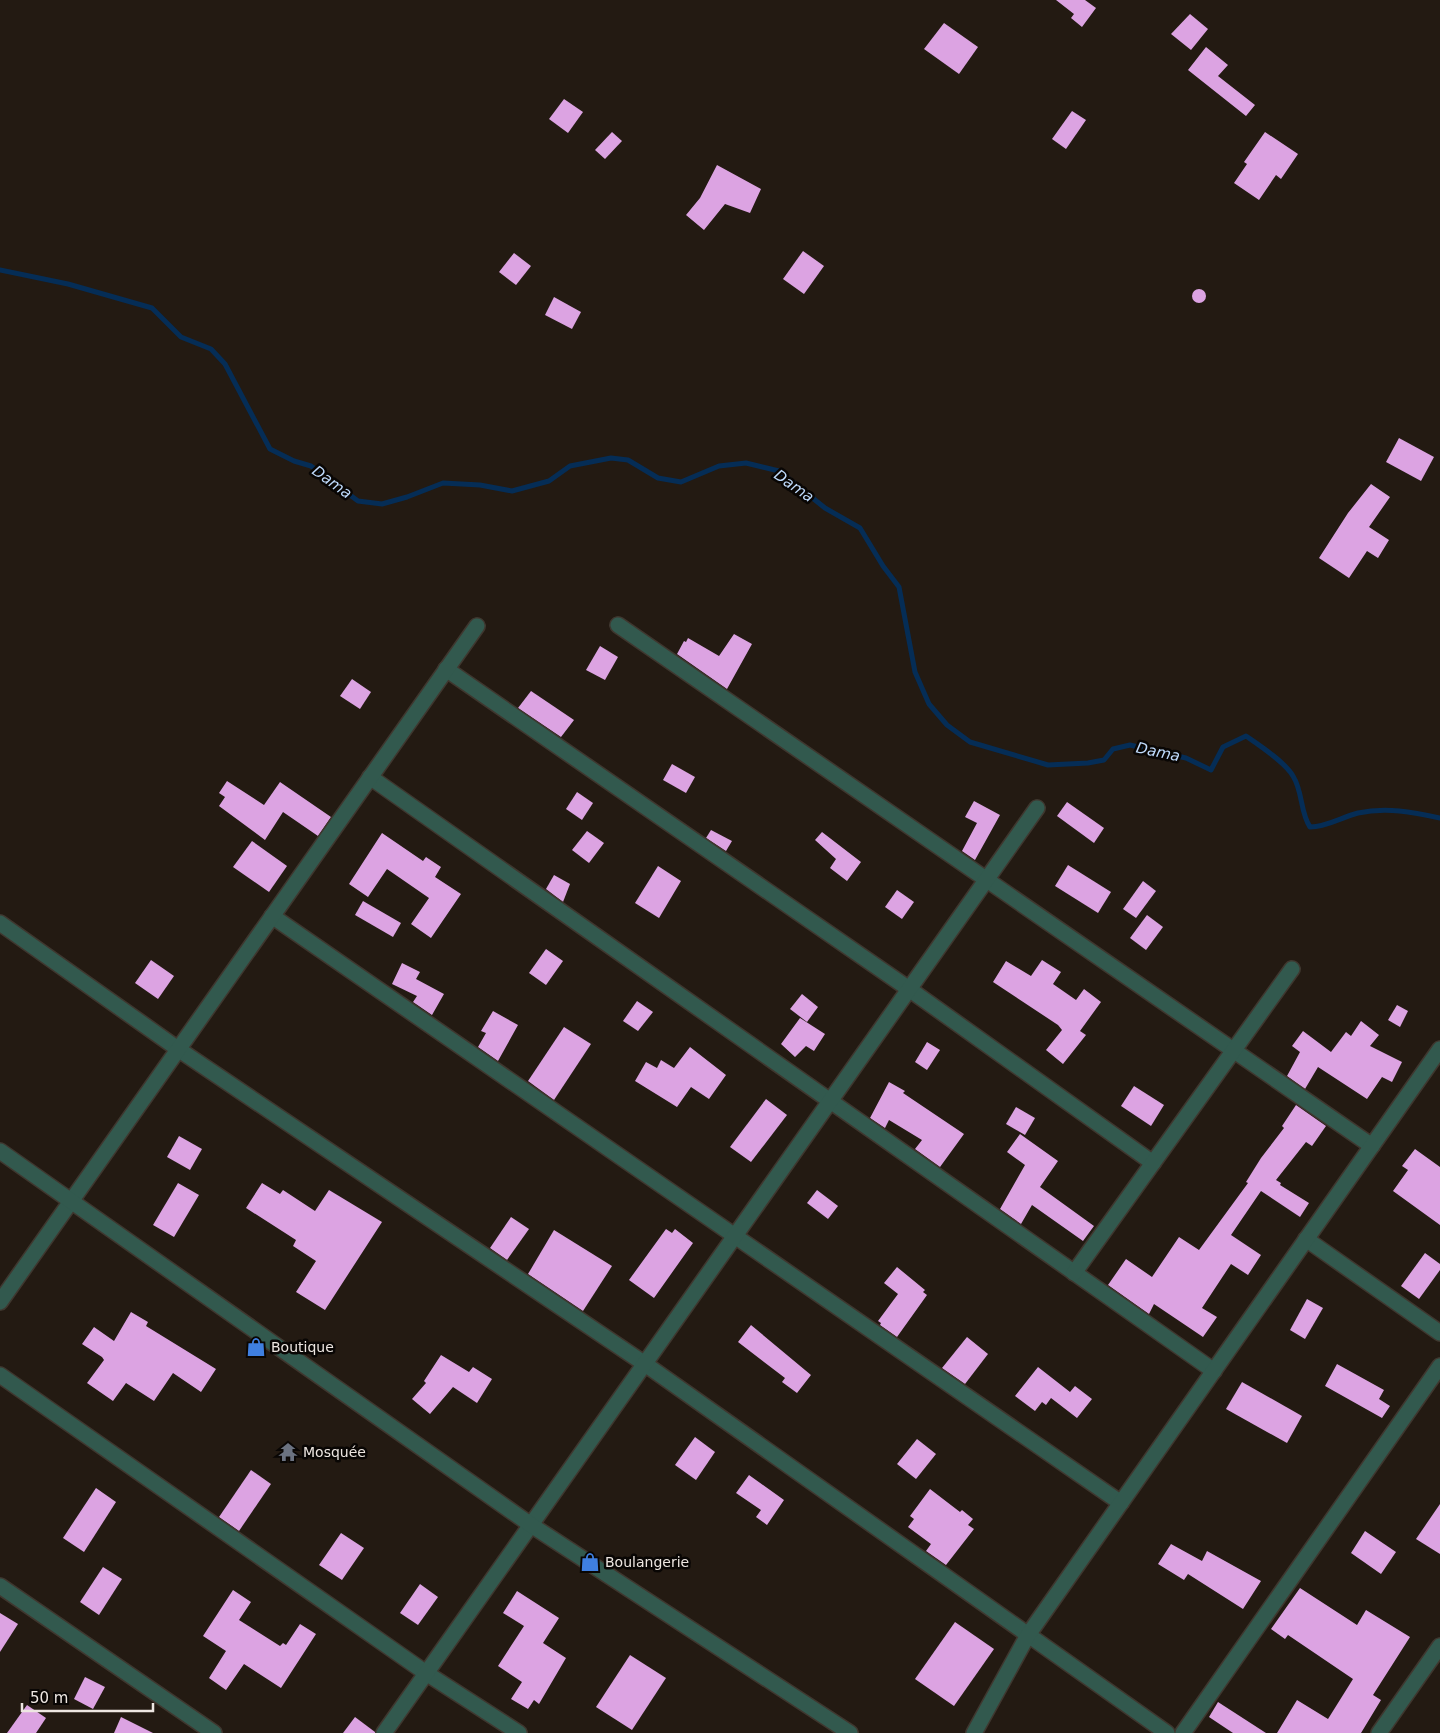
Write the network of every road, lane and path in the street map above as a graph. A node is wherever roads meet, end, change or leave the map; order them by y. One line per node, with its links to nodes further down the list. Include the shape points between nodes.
1 (618, 624): 6 (street)
2 (477, 626): 3 (street)
3 (446, 670): 4 (street); 10 (street)
4 (370, 777): 7 (street); 14 (street)
5 (1037, 808): 6 (street)
6 (986, 880): 10 (street); 13 (street)
7 (272, 916): 11 (street); 19 (street)
8 (0, 923): 11 (street)
9 (1292, 969): 13 (street)
10 (909, 989): 14 (street); 17 (street)
11 (178, 1049): 18 (street); 24 (street)
12 (1440, 1049): 15 (street)
13 (1234, 1052): 15 (street); 17 (street)
14 (830, 1101): 19 (street); 21 (street)
15 (1372, 1146): 20 (street)
16 (0, 1151): 18 (street)
17 (1153, 1163): 21 (street)
18 (71, 1201): 22 (street); 29 (street)
19 (735, 1236): 24 (street); 28 (street)
20 (1306, 1239): 23 (street); 26 (street)
21 (1074, 1273): 26 (street)
22 (0, 1302)
23 (1440, 1333)
24 (645, 1364): 29 (street); 31 (street)
25 (1440, 1366): 40 (street)
26 (1214, 1371): 28 (street)
27 (0, 1375): 33 (street)
28 (1121, 1503): 31 (street)
29 (531, 1525): 33 (street); 37 (street)
30 (0, 1586): 34 (street)
31 (1028, 1635): 38 (street); 39 (street)
32 (1440, 1646): 41 (street)
33 (426, 1673): 35 (street); 36 (street)
34 (214, 1733)
35 (384, 1733)
36 (519, 1733)
37 (850, 1733)
38 (974, 1733)
39 (1167, 1733)
40 (1183, 1733)
41 (1379, 1733)

